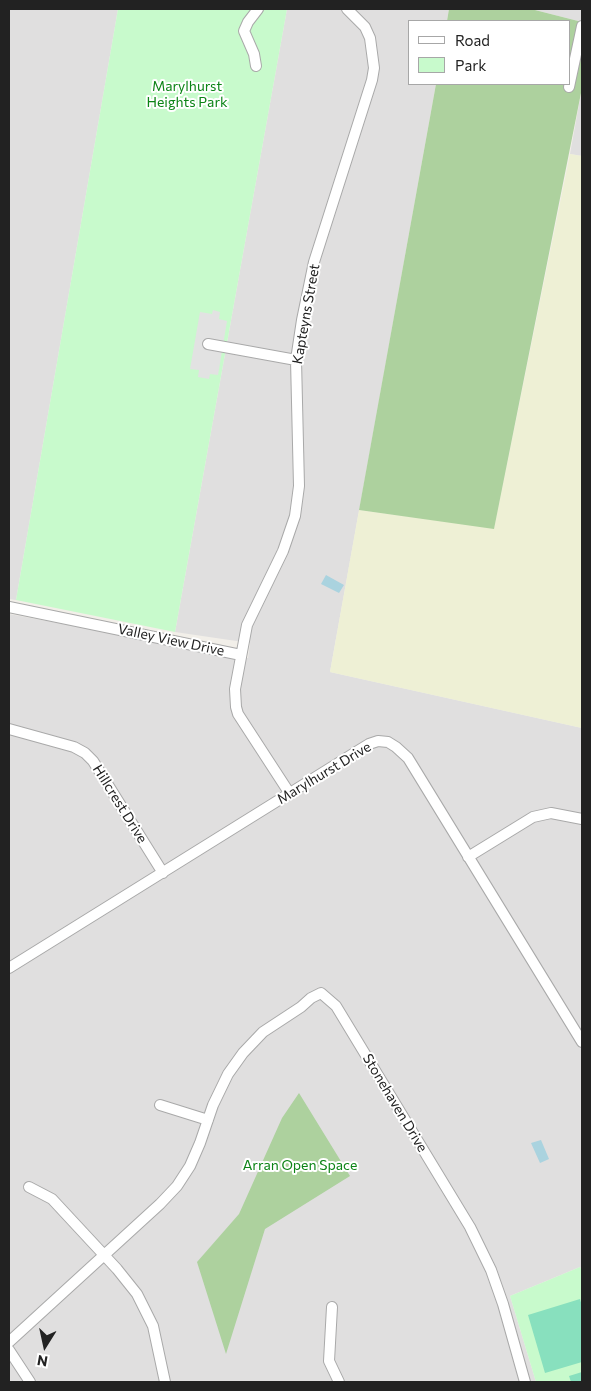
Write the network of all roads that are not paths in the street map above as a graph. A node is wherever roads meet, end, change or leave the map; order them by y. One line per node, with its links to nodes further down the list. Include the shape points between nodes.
1 (258, 9): 4 (street, via 244,31)
2 (347, 9): 7 (street, Kapteyns Street, via 365,27 374,68 314,262)
3 (582, 26): 5 (street)
4 (256, 66)
5 (571, 78)
6 (208, 344): 7 (street)
7 (296, 360): 9 (street, Kapteyns Street, via 298,486 295,516 283,551 247,625)
8 (9, 607): 9 (street, Valley View Drive)
9 (241, 655): 11 (street, Valley View Drive, via 235,689 238,714)
10 (9, 729): 14 (street, Hillcrest Drive, via 85,753)
11 (290, 794): 13 (street, Marylhurst Drive, via 369,744 388,742 408,758); 14 (street, Marylhurst Drive)
12 (582, 819): 13 (street, via 551,813 533,817)
13 (468, 857): 16 (street, Marylhurst Drive)
14 (163, 873): 15 (street, Marylhurst Drive)
15 (9, 968)
16 (582, 1042)
17 (160, 1106): 18 (street)
18 (208, 1120): 20 (street, Stonehaven Drive, via 198,1148 176,1186); 27 (street, Stonehaven Drive, via 228,1074 263,1032 311,998 321,993 328,998 470,1227 491,1270)
19 (30, 1187): 20 (street, via 52,1199)
20 (104, 1254): 22 (street, Stonehaven Drive); 25 (street, via 144,1305 153,1326)
21 (332, 1307): 26 (street, via 329,1361)
22 (9, 1342)
23 (9, 1350): 24 (street)
24 (30, 1382)
25 (165, 1382)
26 (339, 1382)
27 (525, 1382)

